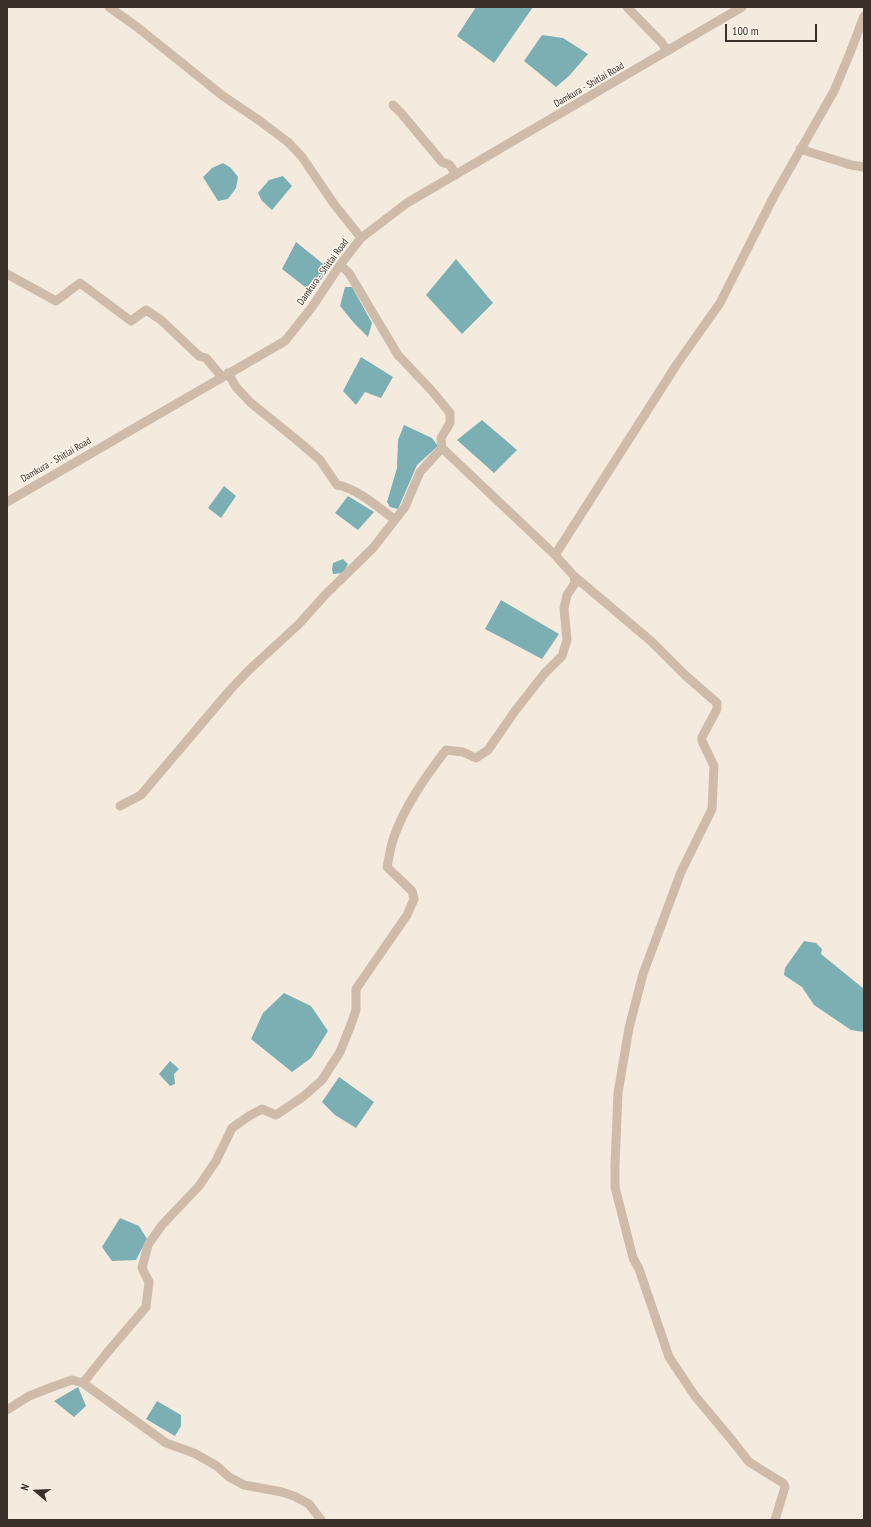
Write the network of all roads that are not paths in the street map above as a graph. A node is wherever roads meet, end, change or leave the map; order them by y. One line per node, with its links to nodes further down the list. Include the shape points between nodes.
1 (109, 7): 10 (street, via 223,96 289,143)
2 (627, 7): 5 (street)
3 (742, 7): 5 (street, Damkura - Shitlai Road)
4 (864, 16): 7 (street, via 834,91)
5 (668, 51): 9 (street, Damkura - Shitlai Road)
6 (393, 105): 9 (street, via 442,162 450,165)
7 (800, 149): 8 (street); 17 (street, via 720,303 676,364)
8 (864, 167)
9 (456, 175): 10 (street, Damkura - Shitlai Road, via 407,203)
10 (361, 238): 11 (street, Damkura - Shitlai Road)
11 (340, 265): 13 (street, Damkura - Shitlai Road, via 285,341); 14 (street, via 349,273 398,355 450,413 450,423 441,438)
12 (7, 274): 13 (street, via 56,301 80,283 131,321 146,310)
13 (225, 375): 15 (street, Damkura - Shitlai Road); 16 (street, via 251,403 320,460 337,485 344,486 369,500)
14 (442, 448): 16 (street, via 420,472 405,507); 17 (street)
15 (7, 502)
16 (395, 520): 19 (street, via 373,548 230,690 141,795)
17 (555, 555): 18 (street)
18 (574, 576): 20 (street, via 575,583 567,595 564,608 567,640 562,656 544,674 488,750 476,758 463,752 446,750 403,817 393,840 387,867 412,891 414,899 408,915 356,989 356,1010 340,1052 322,1080 304,1096 276,1115 262,1109 232,1128 216,1161 199,1186 162,1225 148,1246 142,1268 149,1282 146,1307); 23 (street, via 717,702 717,709 702,737 714,766 712,808 681,872 643,974 629,1028 618,1093 616,1187 633,1258 668,1357 694,1396 749,1462 783,1483 785,1487)
19 (120, 806)
20 (83, 1383): 21 (street, via 72,1380 52,1387 29,1396); 22 (street, via 166,1443 194,1453 244,1485 294,1496 309,1504)
21 (7, 1410)
22 (321, 1520)
23 (775, 1520)

